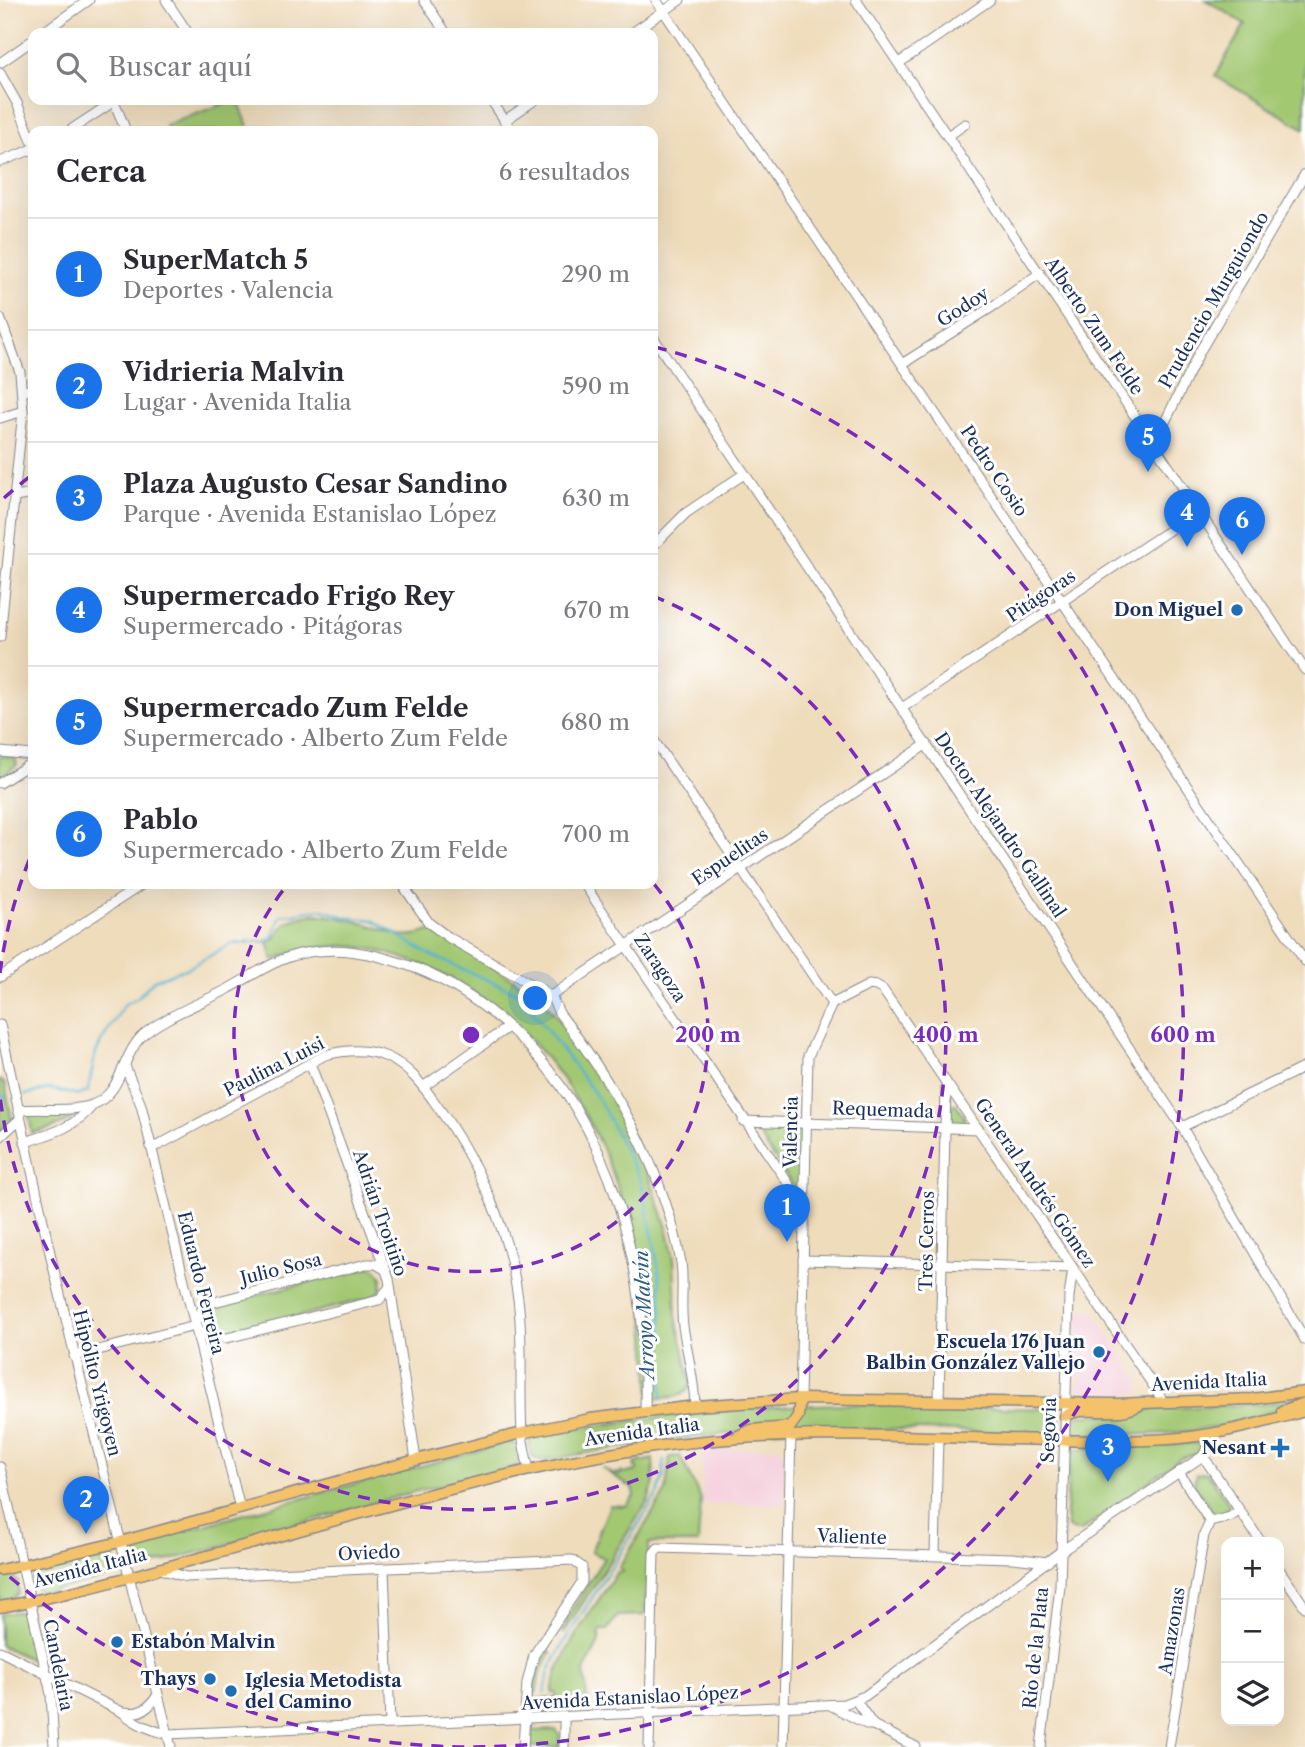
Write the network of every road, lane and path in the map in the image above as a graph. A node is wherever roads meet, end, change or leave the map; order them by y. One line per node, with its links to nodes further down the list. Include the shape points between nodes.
1 (89, 0): 9 (street)
2 (166, 0): 10 (street)
3 (424, 0): 11 (street)
4 (656, 0): 8 (street, Pedro Cosio)
5 (680, 0): 8 (street)
6 (856, 0): 15 (street, Alberto Zum Felde)
7 (990, 0): 15 (street)
8 (664, 11): 12 (street); 34 (street, Pedro Cosio)
9 (49, 28)
10 (185, 28)
11 (443, 28)
12 (639, 28)
13 (28, 43): 14 (street)
14 (0, 63)
15 (899, 63): 27 (street, Alberto Zum Felde)
16 (0, 73): 26 (street)
17 (108, 105): 23 (street)
18 (117, 105): 24 (street)
19 (494, 105): 21 (street)
20 (528, 105): 21 (street)
21 (505, 121): 25 (street)
22 (965, 124): 27 (street)
23 (76, 126)
24 (124, 126)
25 (508, 126)
26 (28, 130)
27 (948, 136): 31 (street, Alberto Zum Felde)
28 (28, 151): 29 (street)
29 (0, 162)
30 (1305, 174): 39 (street, Prudencio Murguiondo, via 1200,351 1162,428)
31 (1040, 273): 34 (street, Godoy); 39 (street, Alberto Zum Felde)
32 (0, 318): 36 (street)
33 (658, 351): 40 (street, Doctor Alejandro Gallinal)
34 (902, 364): 45 (street, Pedro Cosio)
35 (28, 390): 36 (street)
36 (23, 392): 37 (street)
37 (23, 411): 38 (street); 42 (street)
38 (0, 418)
39 (1150, 440): 43 (street, Alberto Zum Felde)
40 (744, 474): 44 (street, via 686,513); 48 (street, Doctor Alejandro Gallinal)
41 (28, 495): 42 (street)
42 (15, 497): 46 (street)
43 (1198, 511): 45 (street, Pitágoras); 47 (street, Alberto Zum Felde)
44 (658, 541)
45 (1062, 600): 48 (street, Pitágoras); 62 (street, Pedro Cosio)
46 (0, 637)
47 (1305, 670)
48 (902, 708): 49 (street, Doctor Alejandro Gallinal)
49 (927, 744): 57 (street, Espuelitas); 80 (street, Doctor Alejandro Gallinal)
50 (658, 746): 57 (street)
51 (0, 752): 52 (street)
52 (16, 753): 53 (street); 55 (street)
53 (28, 754)
54 (28, 765): 55 (street)
55 (21, 770): 56 (street)
56 (0, 783)
57 (741, 868): 61 (street, Espuelitas); 65 (street)
58 (135, 889): 63 (street)
59 (405, 889): 64 (street, via 429,923 448,937)
60 (587, 889): 61 (street, Zaragoza)
61 (626, 946): 64 (street, Espuelitas); 78 (street, Zaragoza)
62 (1305, 961)
63 (0, 977)
64 (551, 996): 102 (street, via 646,1153 681,1266 681,1307)
65 (832, 1004): 72 (street, General Andrés Gómez, via 869,985 883,990); 79 (street, Valencia, via 808,1056)
66 (0, 1025): 71 (street, Hipólito Yrigoyen)
67 (508, 1027): 69 (street, via 439,978 370,954 331,950 288,957 152,1029 141,1037); 73 (street); 104 (street, via 562,1088 609,1174 637,1283)
68 (310, 1063): 73 (street, Paulina Luisi, via 337,1052 372,1052 398,1063); 85 (street, Paulina Luisi); 90 (street, Adrián Troitiño)
69 (125, 1066): 74 (street); 75 (street, Eduardo Ferreira)
70 (1305, 1066): 80 (street)
71 (4, 1068): 77 (street, Hipólito Yrigoyen)
72 (946, 1082): 81 (street, Tres Cerros); 82 (street, General Andrés Gómez)
73 (423, 1087): 107 (street, Paulina Luisi, via 471,1158 509,1250 521,1325)
74 (113, 1089): 75 (street, via 129,1088); 76 (street)
75 (137, 1094): 85 (street, Eduardo Ferreira)
76 (93, 1105): 77 (street); 84 (street, via 79,1120)
77 (19, 1115): 83 (street); 84 (street, Hipólito Yrigoyen)
78 (743, 1121): 79 (street, Requemada); 86 (street, Zaragoza)
79 (807, 1123): 81 (street, Requemada); 86 (street, Valencia)
80 (1182, 1126): 93 (street, Doctor Alejandro Gallinal)
81 (945, 1129): 82 (street, Requemada); 88 (street, Tres Cerros)
82 (979, 1129): 89 (street, General Andrés Gómez)
83 (0, 1137)
84 (25, 1142): 94 (street, Hipólito Yrigoyen)
85 (151, 1147): 92 (street, Eduardo Ferreira)
86 (804, 1209): 87 (street, Valencia)
87 (803, 1260): 88 (street); 96 (street, Valencia)
88 (942, 1266): 89 (street); 97 (street, Tres Cerros)
89 (1073, 1268): 98 (street, General Andrés Gómez); 99 (street, Segovia)
90 (386, 1270): 91 (street, Adrián Troitiño); 92 (street, Julio Sosa, via 366,1264 214,1303 202,1309)
91 (390, 1287): 92 (street, via 379,1300 227,1338 205,1336); 114 (street, Adrián Troitiño)
92 (195, 1326): 94 (street); 118 (street, Eduardo Ferreira)
93 (1305, 1340)
94 (74, 1356): 122 (street, Hipólito Yrigoyen)
95 (1305, 1392): 98 (main road, Avenida Italia)
96 (800, 1399): 97 (main road, Avenida Italia); 102 (main road, Avenida Italia); 111 (main road, via 798,1416 790,1427 751,1430)
97 (939, 1401): 99 (main road, Avenida Italia)
98 (1163, 1402): 100 (main road, Avenida Italia)
99 (1066, 1403): 100 (main road, Avenida Italia); 105 (street, Segovia)
100 (1143, 1403): 105 (main road, via 1129,1411)
101 (1305, 1403): 106 (main road)
102 (695, 1406): 104 (main road, Avenida Italia)
103 (1305, 1411): 106 (main road, Avenida Italia)
104 (645, 1412): 107 (main road, Avenida Italia)
105 (1065, 1416): 112 (street, Segovia)
106 (1254, 1424): 109 (main road, Avenida Italia)
107 (522, 1433): 114 (main road, Avenida Italia); 116 (street, Paulina Luisi)
108 (791, 1435): 110 (main road, Avenida Italia); 111 (main road, Avenida Italia); 123 (street)
109 (1205, 1435): 112 (main road, Avenida Italia); 113 (street)
110 (938, 1437): 112 (main road, Avenida Italia); 125 (street)
111 (733, 1438): 116 (main road, Avenida Italia, via 616,1452)
112 (1065, 1440): 124 (street, Segovia)
113 (1203, 1455): 117 (street, Avenida Estanislao López); 119 (street)
114 (416, 1460): 118 (main road, Avenida Italia)
115 (0, 1467): 127 (street, Candelaria)
116 (529, 1469): 128 (main road, Avenida Italia)
117 (1179, 1472): 120 (street); 124 (street, Avenida Estanislao López)
118 (240, 1509): 122 (main road, Avenida Italia)
119 (1239, 1511): 120 (street); 121 (street)
120 (1210, 1522): 157 (street, Amazonas, via 1204,1535)
121 (1257, 1537)
122 (120, 1542): 127 (main road, Avenida Italia); 132 (street, Hipólito Yrigoyen)
123 (788, 1552): 125 (street, Valiente); 141 (street); 143 (street, Valiente, via 655,1550)
124 (1060, 1552): 126 (street, Avenida Estanislao López); 156 (street, Río de la Plata)
125 (934, 1555): 126 (street, Valiente)
126 (1048, 1562): 139 (street, Avenida Estanislao López)
127 (22, 1566): 130 (main road, Avenida Italia); 133 (street, Candelaria)
128 (160, 1569): 129 (street, Oviedo, via 186,1577); 132 (main road, Avenida Italia)
129 (384, 1569): 145 (street, Oviedo, via 559,1559 579,1564 582,1582 534,1656); 146 (street)
130 (0, 1570)
131 (1284, 1576): 134 (street)
132 (129, 1577): 133 (main road, Avenida Italia); 138 (street, Hipólito Yrigoyen)
133 (30, 1602): 135 (main road, Avenida Italia); 137 (street, Candelaria)
134 (1305, 1606)
135 (0, 1607)
136 (0, 1651): 137 (street, Avenida Estanislao López)
137 (46, 1675): 142 (street, Avenida Estanislao López); 149 (street, Candelaria, via 53,1705)
138 (157, 1696): 142 (street, via 141,1711); 148 (street, Hipólito Yrigoyen)
139 (856, 1701): 140 (street, Avenida Estanislao López); 147 (street)
140 (830, 1705): 141 (street, Avenida Estanislao López); 147 (street)
141 (785, 1707): 143 (street, Avenida Estanislao López); 154 (street)
142 (122, 1712): 148 (street, Avenida Estanislao López)
143 (650, 1713): 144 (street, Avenida Estanislao López); 153 (street)
144 (564, 1717): 145 (street, Avenida Estanislao López); 152 (street)
145 (524, 1719): 146 (street, Avenida Estanislao López); 151 (street)
146 (390, 1723): 148 (street, Avenida Estanislao López)
147 (873, 1725): 155 (street)
148 (168, 1734): 150 (street, Hipólito Yrigoyen)
149 (54, 1747)
150 (171, 1747)
151 (523, 1747)
152 (564, 1747)
153 (649, 1747)
154 (783, 1747)
155 (916, 1747)
156 (1041, 1747)
157 (1169, 1747)

